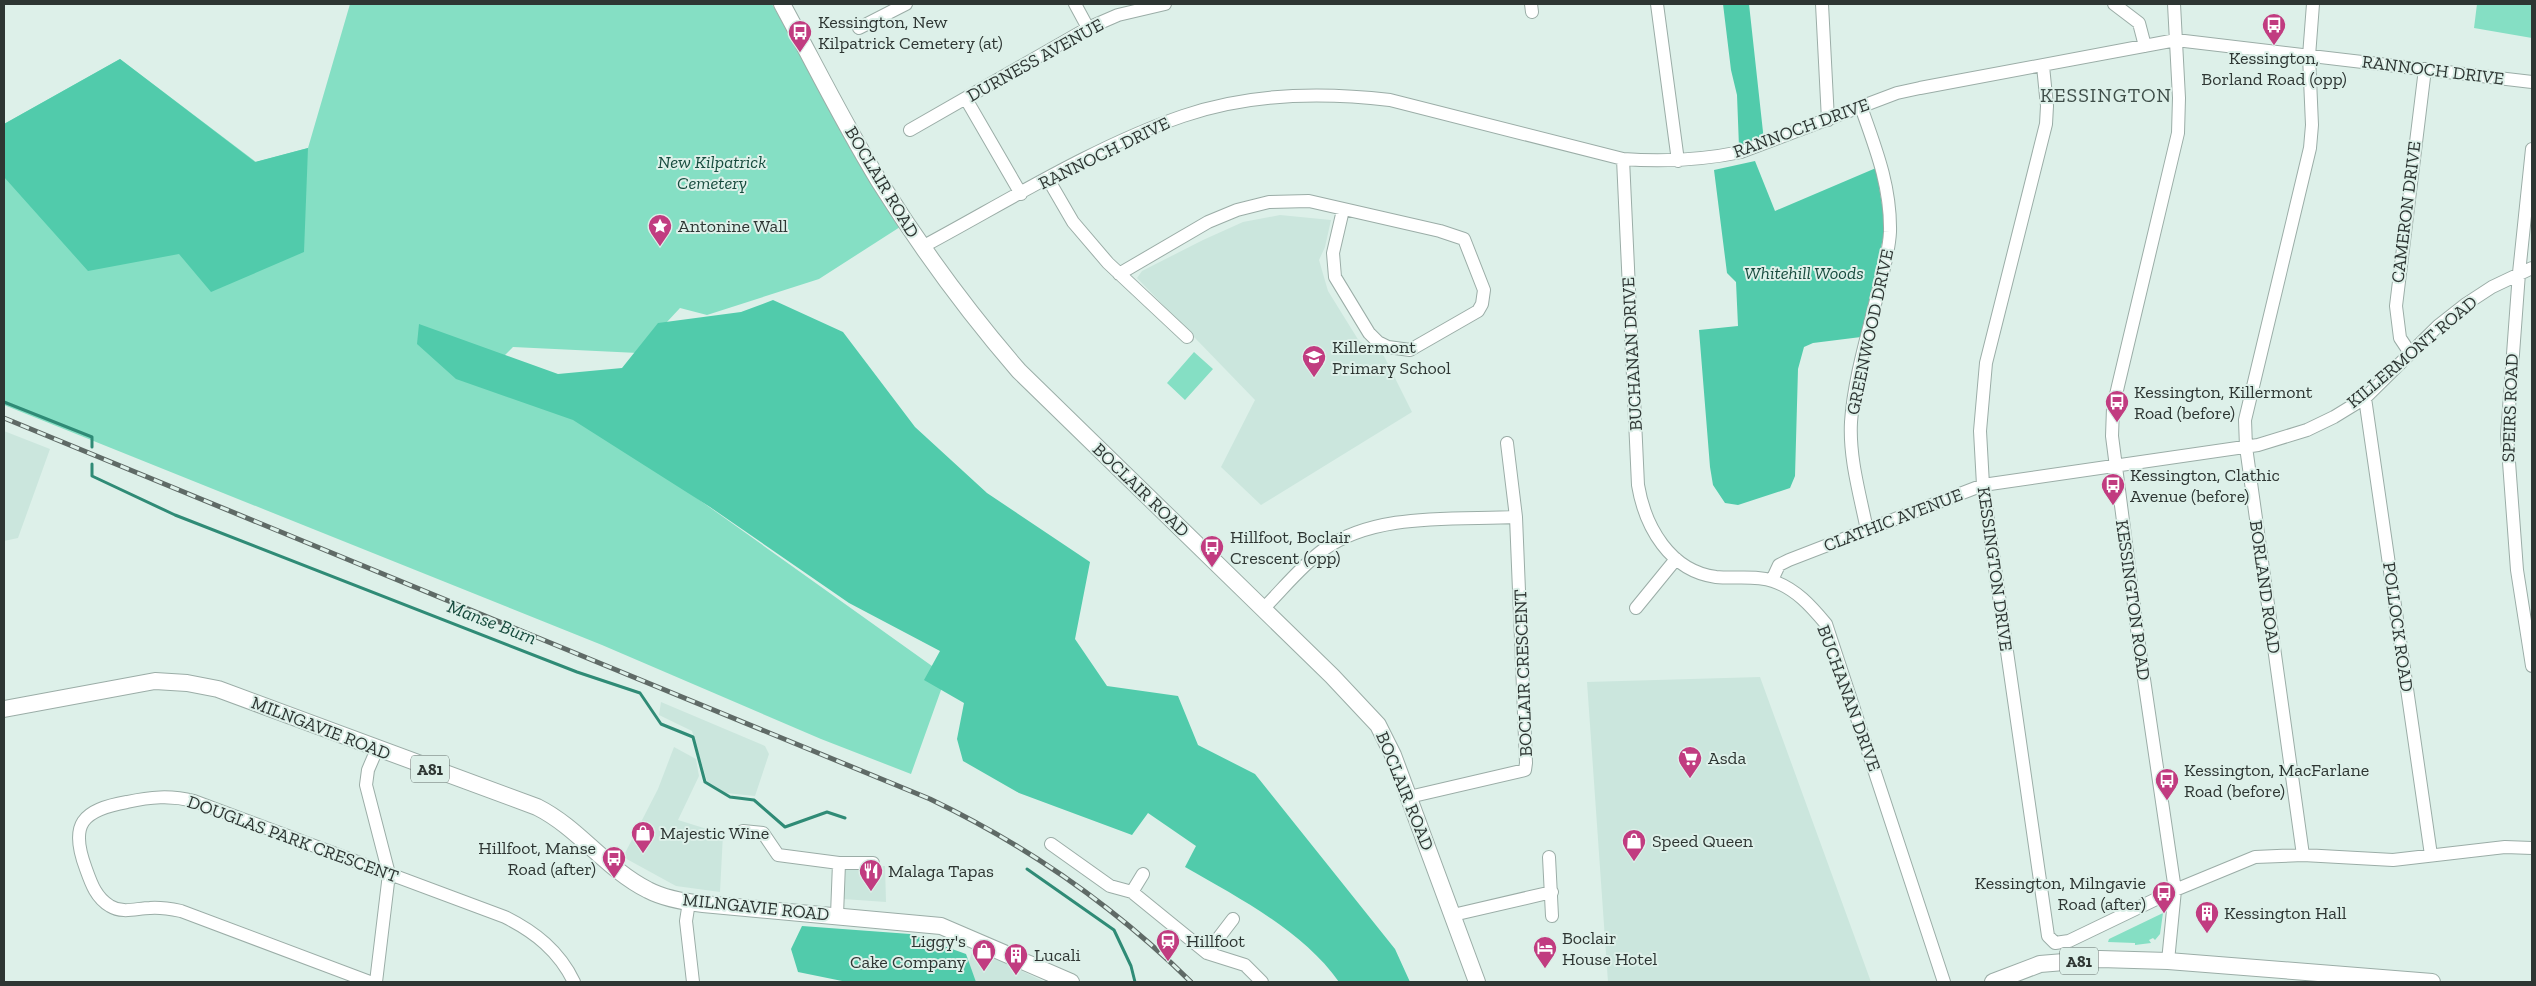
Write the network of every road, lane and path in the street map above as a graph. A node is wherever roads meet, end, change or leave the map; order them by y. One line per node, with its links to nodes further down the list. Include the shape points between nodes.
1 (782, 4): 28 (main road, BOCLAIR ROAD, via 878,179)
2 (906, 4): 10 (street)
3 (1075, 4): 11 (street)
4 (1165, 4): 11 (street, DURNESS AVENUE, via 1118,14)
5 (1657, 4): 24 (street)
6 (1822, 4): 20 (street)
7 (2114, 4): 13 (street, via 2139,23)
8 (2174, 4): 12 (street, KESSINGTON ROAD)
9 (2313, 4): 14 (street, BORLAND ROAD)
10 (859, 28)
11 (1088, 28): 18 (street, DURNESS AVENUE)
12 (2176, 40): 13 (street, RANNOCH DRIVE); 14 (street, RANNOCH DRIVE); 37 (street, KESSINGTON ROAD, via 2178,133 2113,408)
13 (2145, 46): 15 (street, RANNOCH DRIVE)
14 (2310, 56): 16 (street, RANNOCH DRIVE); 36 (street, BORLAND ROAD, via 2310,148 2246,406)
15 (2043, 66): 19 (street, RANNOCH DRIVE, via 1897,93); 38 (street, KESSINGTON DRIVE, via 2046,124 1983,383 1980,431)
16 (2425, 69): 17 (street, RANNOCH DRIVE); 33 (street, CAMERON DRIVE, via 2396,306 2400,338)
17 (2532, 82)
18 (966, 99): 21 (street, DURNESS AVENUE); 26 (street)
19 (1861, 107): 20 (street, RANNOCH DRIVE); 40 (street, GREENWOOD DRIVE, via 1887,184 1890,233 1851,424 1854,470)
20 (1828, 120): 24 (street, RANNOCH DRIVE, via 1741,152)
21 (910, 130)
22 (2532, 148): 30 (street, SPEIRS ROAD)
23 (1623, 159): 24 (street, RANNOCH DRIVE); 25 (street, RANNOCH DRIVE, via 1390,100 1297,95 1234,103 1185,116 1132,136); 41 (street, BUCHANAN DRIVE, via 1638,485 1648,523)
24 (1678, 161)
25 (1048, 179): 26 (street, RANNOCH DRIVE); 31 (street, via 1073,222)
26 (1021, 194): 28 (street, RANNOCH DRIVE)
27 (1343, 210): 27 (street, via 1360,211 1464,239 1484,290 1478,310 1410,350 1388,348 1378,342 1369,333 1335,277 1333,252); 31 (street, via 1310,201 1290,200 1237,210 1208,222)
28 (922, 247): 44 (main road, BOCLAIR ROAD, via 972,316 1019,371)
29 (2532, 268): 30 (street, KILLERMONT ROAD)
30 (2519, 273): 33 (street, KILLERMONT ROAD, via 2466,304); 45 (street, SPEIRS ROAD, via 2507,435 2517,570)
31 (1119, 274): 32 (street)
32 (1187, 337)
33 (2410, 353): 34 (street, KILLERMONT ROAD)
34 (2365, 398): 36 (street, KILLERMONT ROAD, via 2306,430); 53 (street, POLLOCK ROAD)
35 (1507, 443): 39 (street, BOCLAIR CRESCENT)
36 (2246, 448): 37 (street, KILLERMONT ROAD); 52 (street, BORLAND ROAD)
37 (2115, 467): 38 (street, CLATHIC AVENUE); 59 (street, KESSINGTON ROAD)
38 (1984, 485): 40 (street, CLATHIC AVENUE); 59 (street, KESSINGTON DRIVE, via 2048,936 2056,943 2069,941)
39 (1516, 517): 44 (street, via 1390,523 1364,528 1321,551); 48 (street, BOCLAIR CRESCENT, via 1525,770)
40 (1867, 530): 42 (street, CLATHIC AVENUE, via 1779,565)
41 (1676, 559): 42 (street, BUCHANAN DRIVE, via 1715,577); 43 (street)
42 (1772, 580): 77 (street, BUCHANAN DRIVE, via 1806,601 1826,624)
43 (1636, 608)
44 (1263, 609): 48 (main road, BOCLAIR ROAD, via 1378,725)
45 (2532, 666)
46 (4, 709): 47 (main road, MILNGAVIE ROAD / A81, via 129,685 171,681 218,689)
47 (377, 749): 57 (street, via 366,785); 62 (main road, MILNGAVIE ROAD / A81, via 537,807 570,827 629,879 649,891)
48 (1409, 797): 64 (main road, BOCLAIR ROAD)
49 (743, 831): 55 (street, via 763,833 778,855)
50 (1051, 844): 60 (street, via 1110,886)
51 (2532, 848): 53 (street, KESSINGTON DRIVE, via 2505,847)
52 (2304, 854): 53 (street, KESSINGTON DRIVE, via 2393,860); 59 (street, KESSINGTON DRIVE, via 2255,857)
53 (2431, 856)
54 (1549, 857): 61 (street)
55 (839, 863): 56 (street); 63 (street)
56 (873, 863)
57 (389, 874): 70 (street, DOUGLAS PARK CRESCENT, via 194,801 171,796 154,796 97,809 84,820 78,840 94,889 110,907 181,911); 71 (street); 72 (street, DOUGLAS PARK CRESCENT, via 523,926 549,946)
58 (1143, 874): 60 (street)
59 (2175, 890): 68 (street, KESSINGTON ROAD)
60 (1132, 892): 67 (street)
61 (1552, 892): 64 (street); 65 (street)
62 (689, 902): 63 (main road, MILNGAVIE ROAD / A81); 73 (street, via 686,921)
63 (837, 915): 74 (main road, MILNGAVIE ROAD / A81, via 941,926)
64 (1453, 915): 76 (main road, BOCLAIR ROAD)
65 (1552, 916)
66 (1232, 919): 67 (street)
67 (1208, 953): 75 (street, via 1244,965)
68 (2168, 961): 69 (main road, A81); 78 (main road, A81, via 2100,959 2040,964)
69 (2304, 977): 79 (main road, A81)
70 (370, 982)
71 (376, 982)
72 (574, 982)
73 (692, 982)
74 (1071, 982)
75 (1262, 982)
76 (1477, 982)
77 (1944, 982)
78 (1993, 982)
79 (2432, 982)

